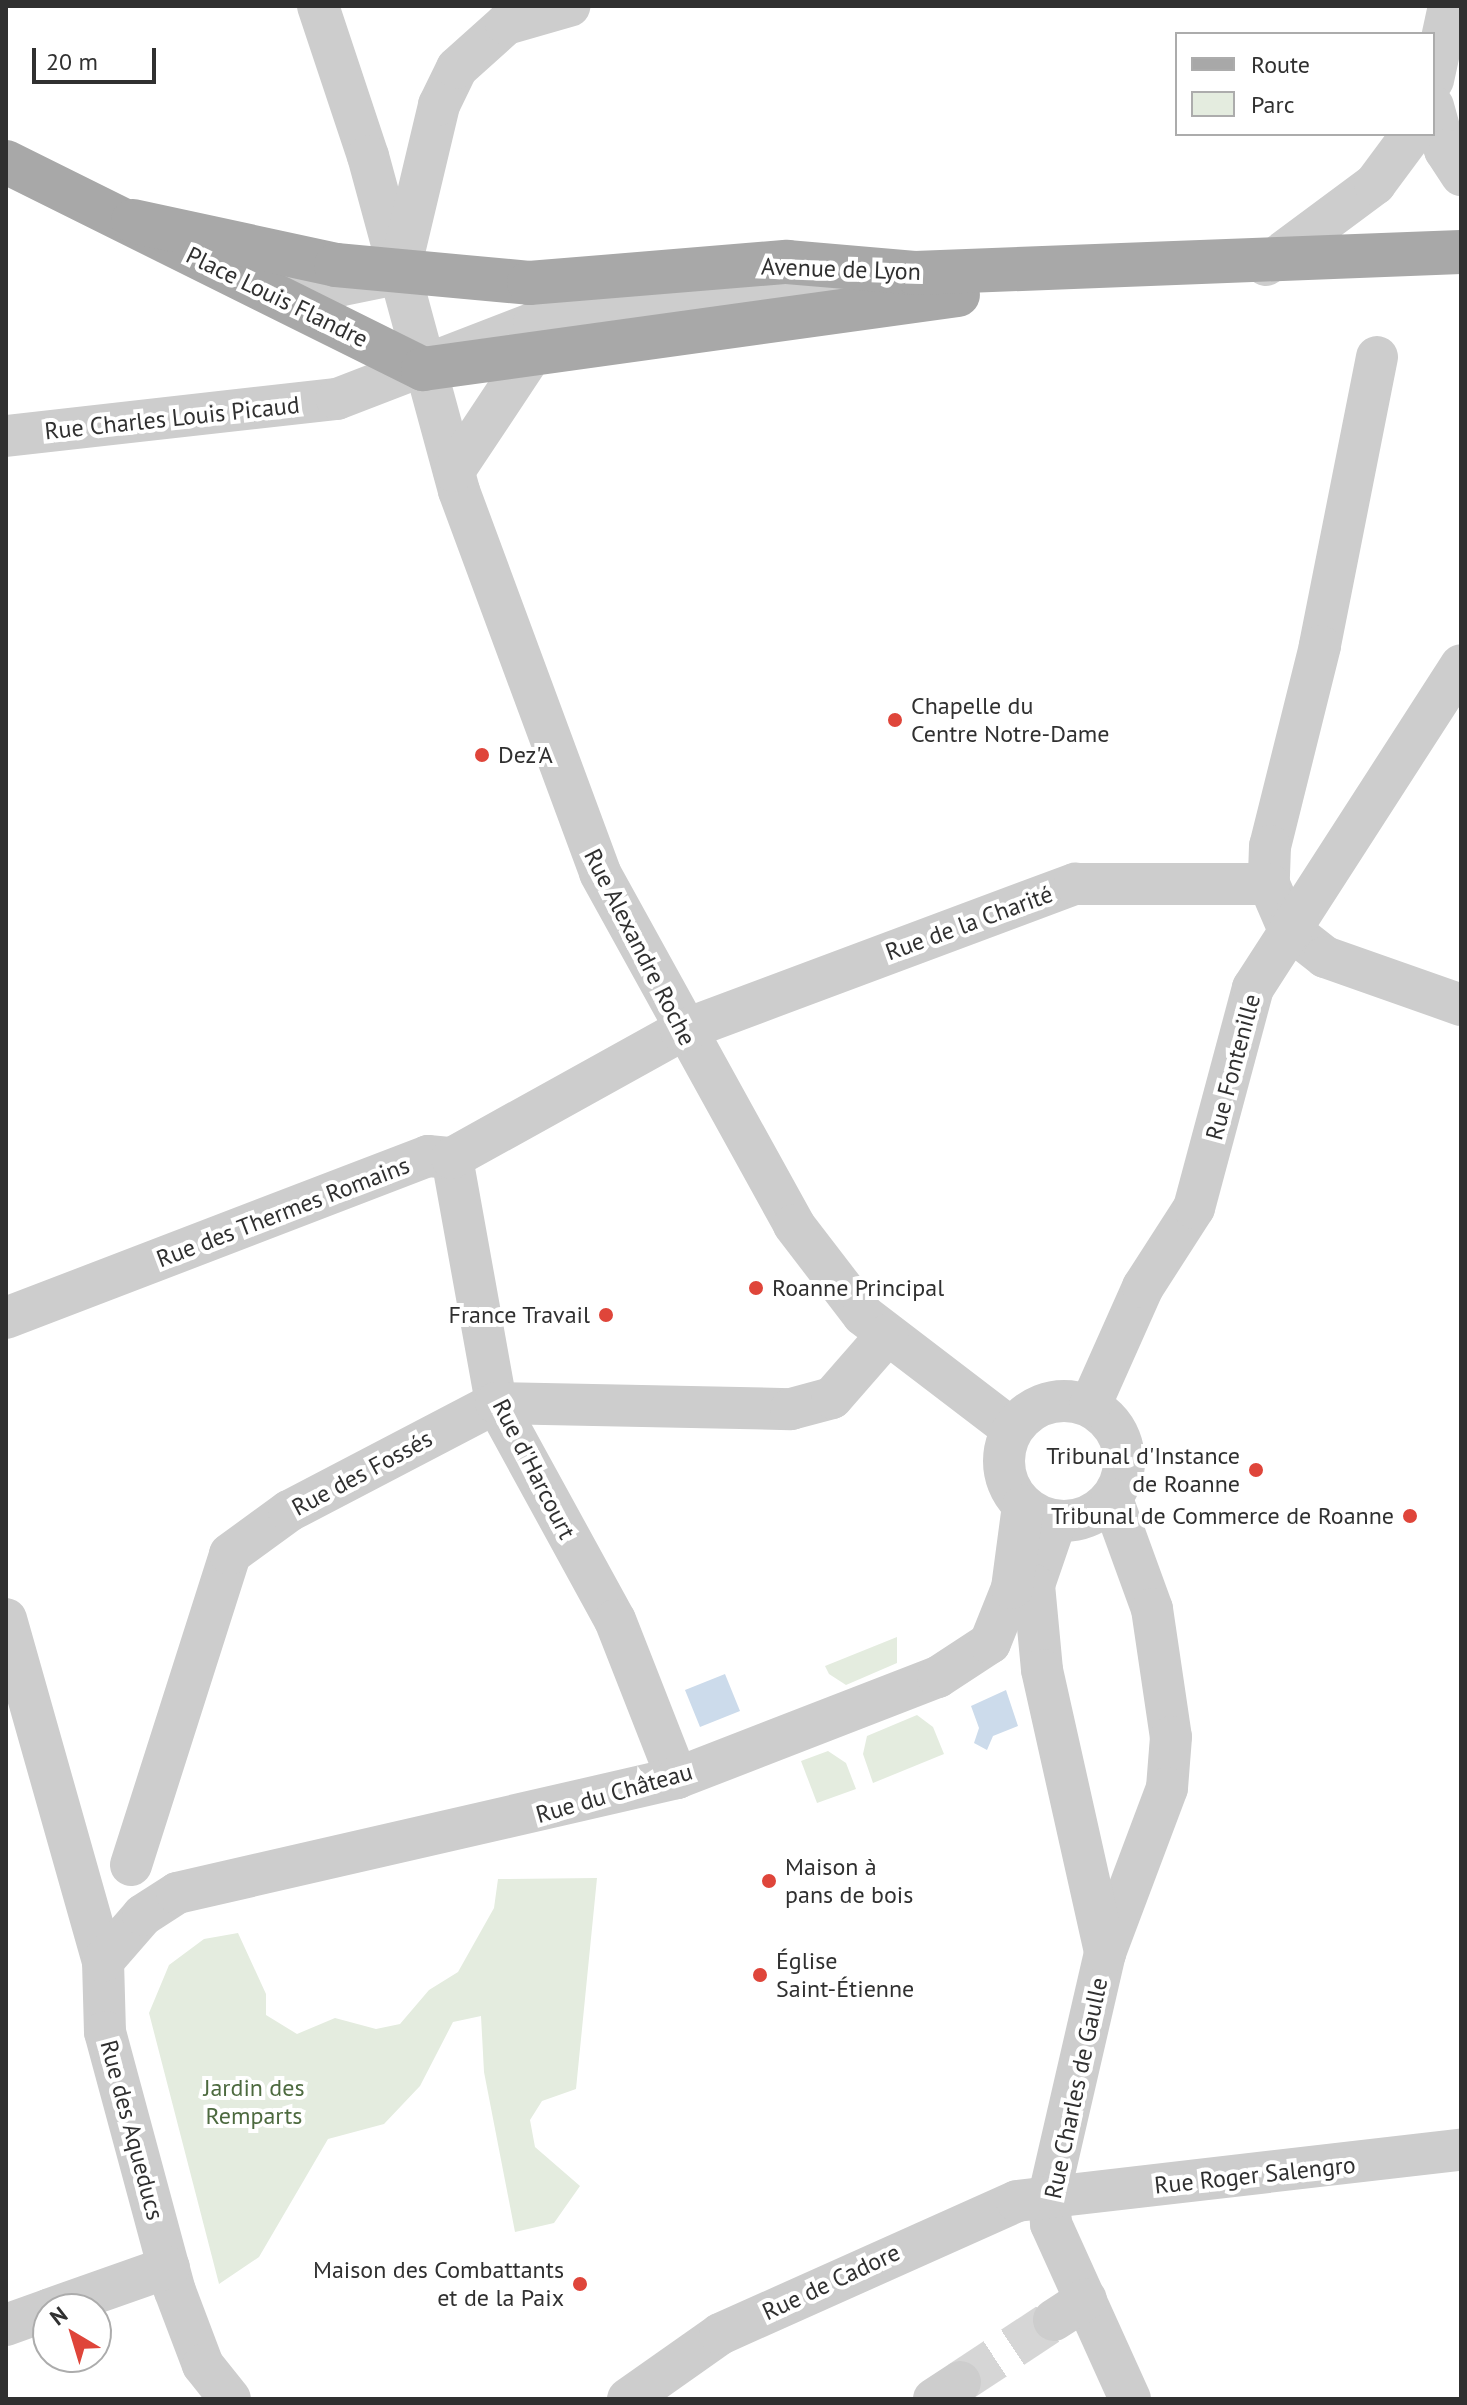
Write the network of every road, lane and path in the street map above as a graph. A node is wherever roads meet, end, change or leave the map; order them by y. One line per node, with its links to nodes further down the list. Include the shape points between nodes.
1 (318, 6): 15 (street, via 368,156)
2 (569, 6): 15 (street, via 506,24 457,68 439,105)
3 (1449, 6): 4 (street)
4 (1435, 71)
5 (1435, 113): 8 (street, via 1445,150)
6 (1411, 136): 11 (street, via 1375,184)
7 (6, 162): 9 (main road)
8 (1461, 175)
9 (133, 221): 13 (main road, Place Louis Flandre); 15 (main road, Avenue de Lyon)
10 (1461, 252): 11 (main road, Avenue de Lyon)
11 (1266, 265): 12 (main road, Avenue de Lyon)
12 (1188, 268): 14 (main road, Avenue de Lyon); 17 (main road, Avenue de Lyon, via 917,299)
13 (224, 273): 15 (street, via 338,286); 18 (main road, Place Louis Flandre)
14 (915, 273): 15 (main road, Avenue de Lyon, via 787,262 529,283); 18 (street, via 534,323)
15 (399, 274): 18 (street)
16 (1377, 357): 25 (street, via 1320,646 1270,846)
17 (529, 358): 18 (main road, Avenue de Lyon); 21 (street)
18 (423, 369): 19 (street, Place Louis Flandre); 21 (street, Rue Alexandre Roche)
19 (337, 399): 20 (street, Rue Charles Louis Picaud)
20 (6, 436)
21 (454, 471): 28 (street, Rue Alexandre Roche, via 549,749 600,873)
22 (1461, 665): 24 (street, Rue Fontenille)
23 (1461, 720): 24 (street)
24 (1382, 795): 26 (street, Rue Fontenille)
25 (1269, 884): 26 (street); 28 (street, Rue de la Charité, via 1075,884)
26 (1288, 928): 27 (street, via 1355,971); 33 (street, Rue Fontenille, via 1253,988 1194,1208 1143,1287)
27 (1461, 1005)
28 (681, 1031): 29 (street, Rue des Thermes Romains); 31 (street, Rue Alexandre Roche, via 794,1225)
29 (452, 1158): 30 (street, Rue des Thermes Romains, via 428,1156); 32 (street, Rue d'Harcourt)
30 (6, 1318)
31 (887, 1335): 32 (street, Rue des Fossés, via 832,1398 791,1409); 34 (street, Rue Alexandre Roche)
32 (496, 1403): 41 (street, Rue d'Harcourt, via 639,1673); 43 (street, Rue des Fossés, via 289,1511 230,1554)
33 (1090, 1406): 34 (street, via 1055,1400); 35 (street, via 1123,1447 1121,1483)
34 (1012, 1429): 36 (street, via 1005,1478)
35 (1112, 1499): 36 (street, via 1086,1516); 45 (street, Rue Charles de Gaulle, via 1152,1609 1171,1737 1167,1788)
36 (1040, 1514): 38 (street); 39 (street, via 1034,1585)
37 (6, 1619): 40 (street, Rue des Aqueducs)
38 (990, 1643): 39 (street); 41 (street, Rue du Château, via 938,1677)
39 (1042, 1670): 45 (street)
40 (19, 1731): 42 (street, Rue des Aqueducs)
41 (677, 1778): 44 (street, Rue du Château)
42 (56, 1814): 43 (street); 46 (street, Rue des Aqueducs)
43 (131, 1865): 44 (street)
44 (177, 1893): 46 (street, Rue du Château, via 143,1915)
45 (1105, 1953): 48 (street, Rue Charles de Gaulle)
46 (103, 1961): 49 (street, Rue des Aqueducs, via 105,2032)
47 (1461, 2150): 48 (street, Rue Roger Salengro)
48 (1049, 2195): 54 (street, Rue de Cadore, via 1017,2201 841,2274 720,2334); 55 (street, Rue Charles de Gaulle, via 1070,2310)
49 (169, 2267): 50 (street); 53 (street, Rue des Aqueducs, via 195,2349)
50 (95, 2293)
51 (32, 2315): 52 (street)
52 (6, 2325)
53 (230, 2399)
54 (628, 2399)
55 (1130, 2399)

